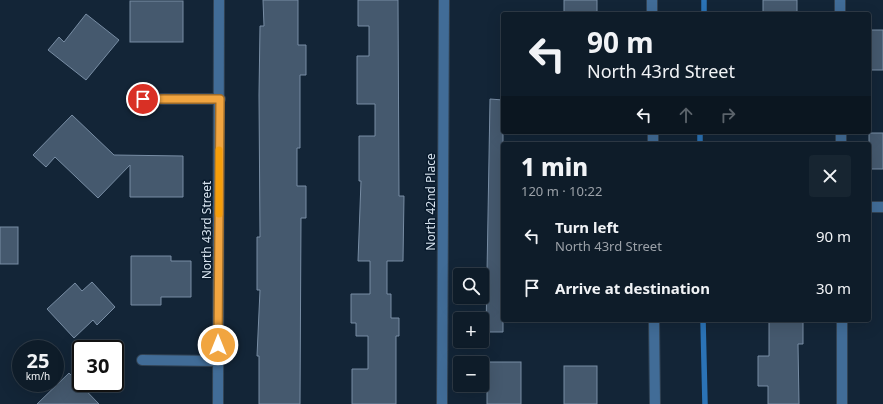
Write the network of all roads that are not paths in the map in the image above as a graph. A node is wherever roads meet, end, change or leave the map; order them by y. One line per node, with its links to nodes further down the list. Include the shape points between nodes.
1 (220, 0): 8 (street, North 43rd Street)
2 (444, 0): 16 (street, North 42nd Place)
3 (652, 0): 5 (street)
4 (840, 0): 6 (street)
5 (652, 12)
6 (840, 12)
7 (143, 99): 8 (street)
8 (220, 99): 14 (street, North 43rd Street)
9 (871, 207): 10 (street)
10 (883, 207)
11 (654, 322): 17 (street)
12 (842, 322): 18 (street)
13 (142, 360): 14 (street)
14 (218, 360): 15 (street, North 43rd Street)
15 (218, 404)
16 (442, 404)
17 (655, 404)
18 (842, 404)

